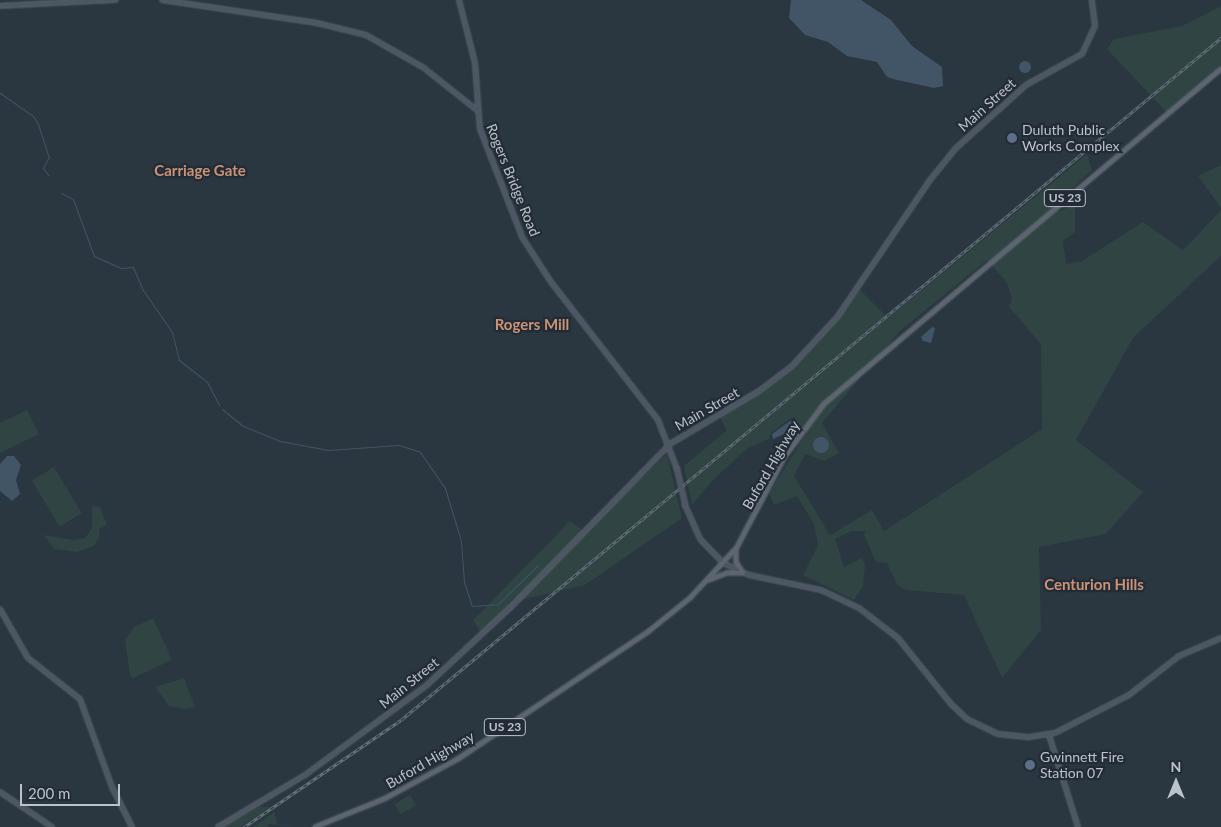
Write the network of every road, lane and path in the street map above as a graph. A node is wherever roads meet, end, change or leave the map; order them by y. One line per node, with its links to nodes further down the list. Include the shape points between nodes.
1 (116, 0): 5 (street)
2 (162, 0): 7 (street, via 316,23 366,36 424,68)
3 (459, 0): 7 (street, Rogers Bridge Road, via 475,63)
4 (1092, 0): 8 (street, Main Street, via 1095,26 1089,46 1082,54 1026,85 944,162 838,316 807,352 759,391)
5 (0, 6)
6 (1221, 69): 9 (main road, Buford Highway / US 23, via 824,404 785,456)
7 (478, 111): 8 (street, Rogers Bridge Road, via 480,129 492,164 529,251 636,388)
8 (670, 444): 10 (street, Rogers Bridge Road, bridge, via 685,505 700,539); 19 (street, Main Street, via 510,608 427,685 305,775)
9 (736, 547): 10 (main road, Buford Highway / US 23); 11 (main road, via 736,562)
10 (723, 563): 11 (street, Rogers Bridge Road); 12 (main road, Buford Highway / US 23)
11 (743, 573): 12 (main road, via 727,573); 15 (street, Rogers Bridge Road, via 803,585 859,608 898,638 967,719 1011,737)
12 (707, 581): 20 (main road, Buford Highway / US 23, via 649,631 458,758 384,799)
13 (0, 609): 18 (street, via 28,658 80,699 112,787)
14 (1221, 638): 15 (street, via 1192,648 1129,695)
15 (1049, 735): 21 (street)
16 (0, 792): 17 (street)
17 (52, 827)
18 (132, 827)
19 (218, 827)
20 (315, 827)
21 (1078, 827)

